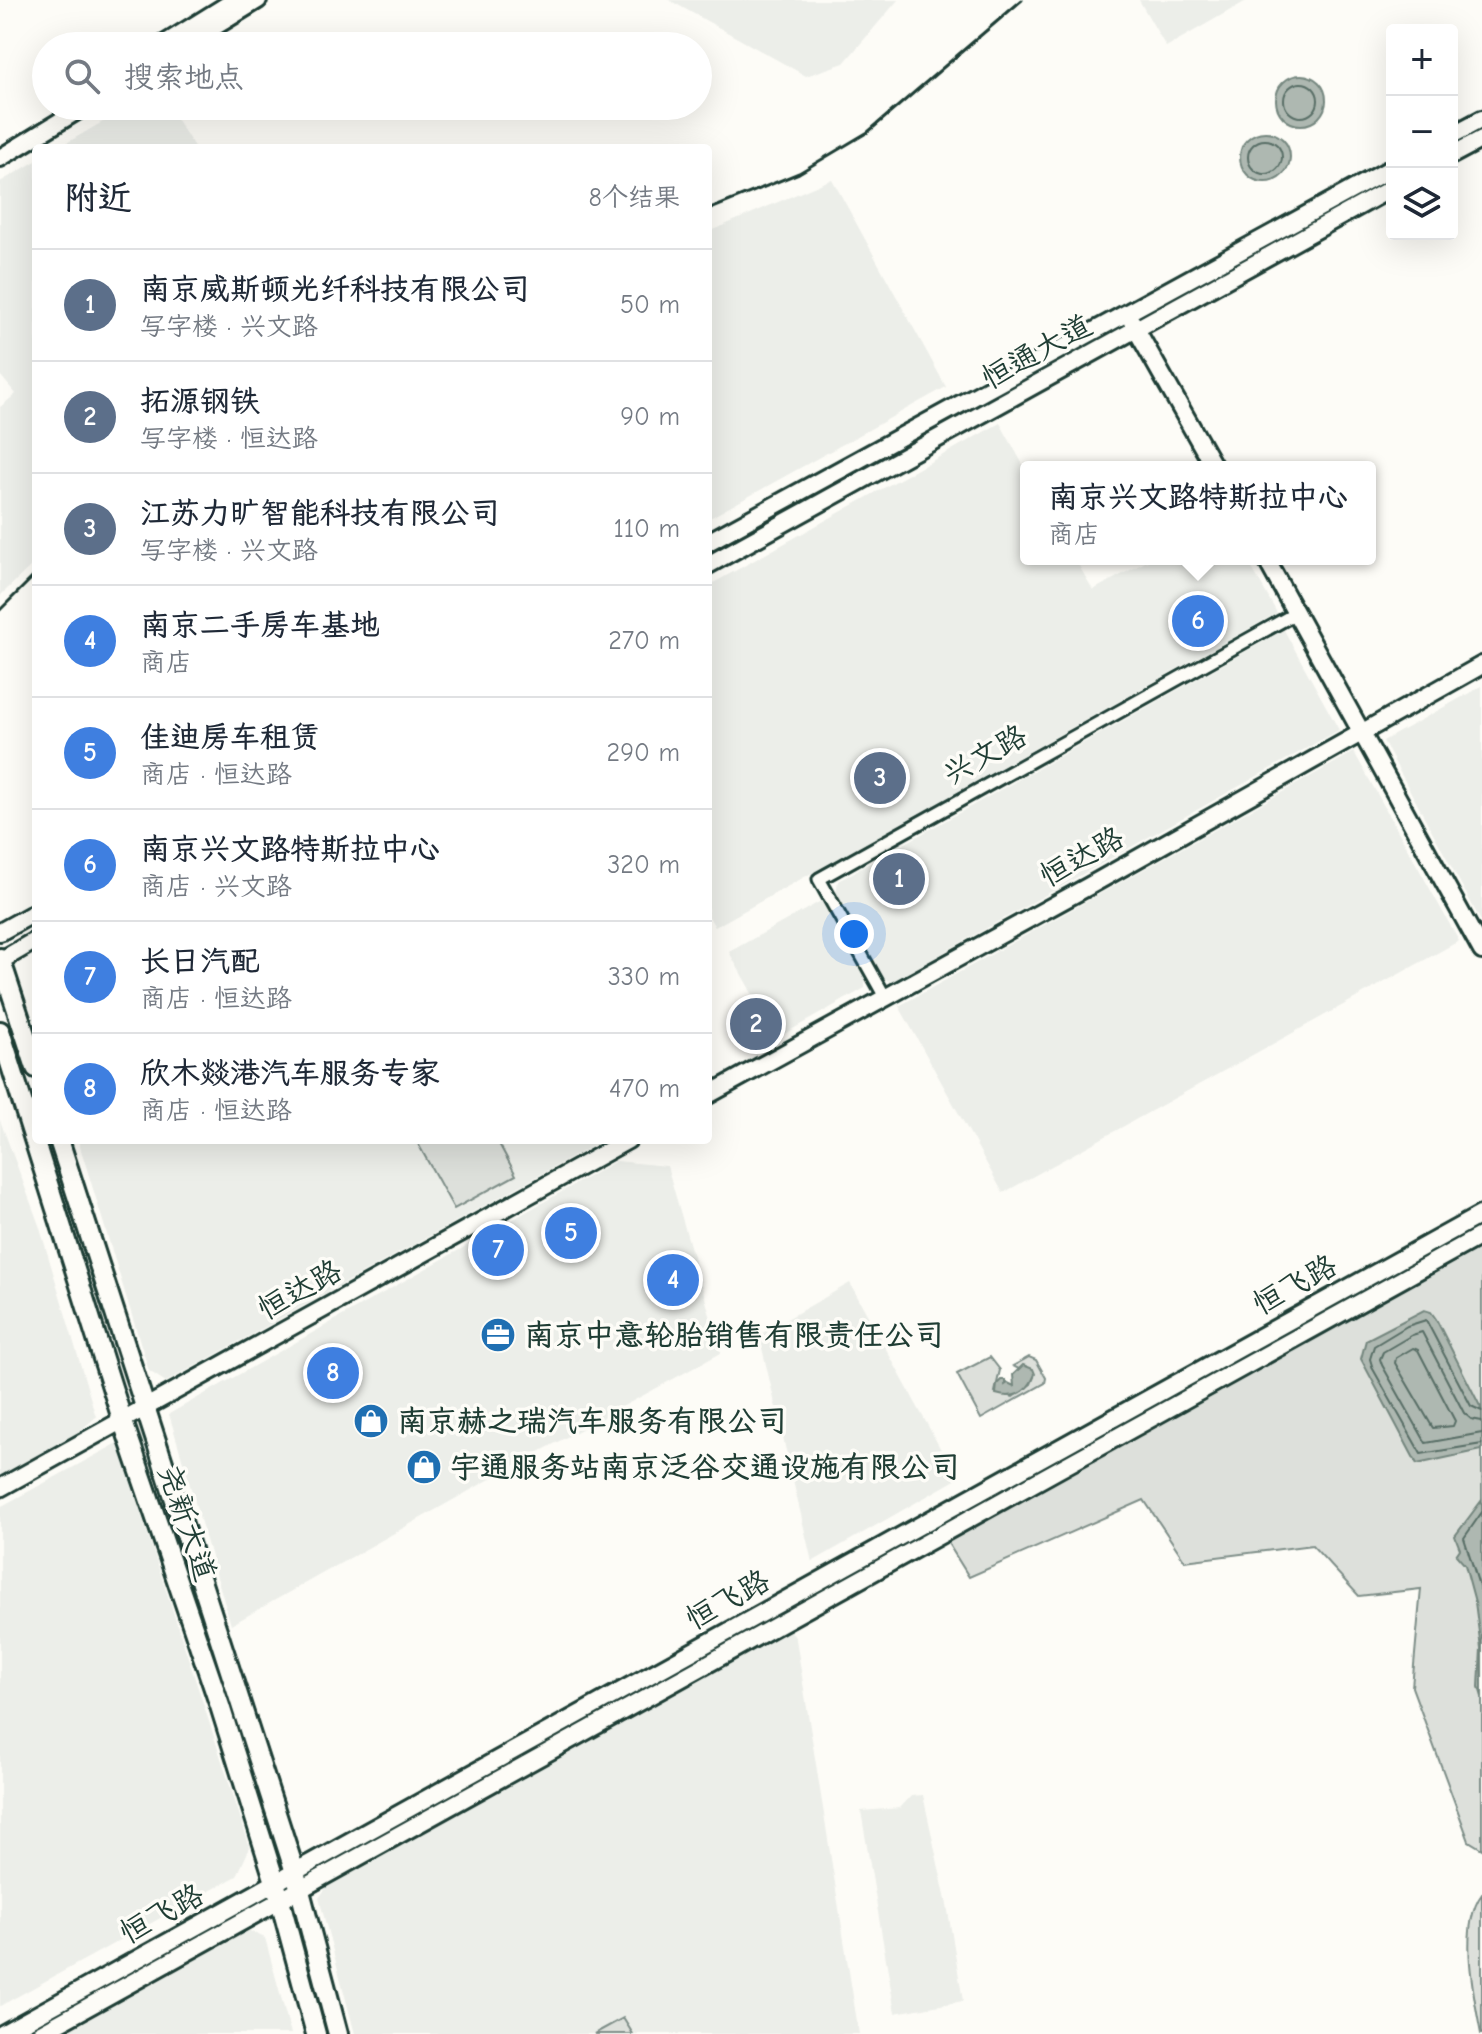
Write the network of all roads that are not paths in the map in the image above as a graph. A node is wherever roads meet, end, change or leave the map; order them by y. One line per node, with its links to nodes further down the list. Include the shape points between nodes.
1 (235, 0): 3 (main road)
2 (258, 0): 4 (main road)
3 (184, 32)
4 (206, 32)
5 (1482, 119): 8 (main road)
6 (42, 120): 10 (main road)
7 (62, 120): 12 (main road)
8 (1458, 132)
9 (1482, 139): 11 (main road)
10 (0, 146)
11 (1458, 152)
12 (0, 158)
13 (1386, 171): 15 (main road, 恒通大道)
14 (1386, 191): 16 (main road, 恒通大道)
15 (1127, 311): 16 (main road); 18 (main road, 恒通大道)
16 (1136, 330): 17 (main road); 19 (main road, 恒通大道)
17 (1211, 461)
18 (712, 540)
19 (712, 563)
20 (1269, 565): 21 (main road)
21 (1296, 613): 23 (main road); 29 (street, 兴文路, via 819,879)
22 (1482, 665): 23 (main road, 恒达路)
23 (1363, 732): 27 (main road); 29 (main road, 恒达路)
24 (32, 914): 25 (main road)
25 (0, 932)
26 (32, 942): 28 (main road)
27 (1482, 951)
28 (0, 960): 31 (main road)
29 (885, 997): 32 (main road, 恒达路)
30 (0, 1031): 33 (main road, 尧新大道)
31 (32, 1056)
32 (712, 1093)
33 (32, 1133)
34 (36, 1144): 40 (main road, 尧新大道)
35 (60, 1144): 39 (main road, 尧新大道)
36 (621, 1144): 39 (main road, 恒达路)
37 (1482, 1214): 42 (main road, 恒飞路)
38 (1482, 1235): 44 (main road, 恒飞路)
39 (147, 1407): 40 (main road, 恒达路); 42 (main road, 尧新大道)
40 (122, 1419): 41 (main road, 恒达路); 43 (main road, 尧新大道)
41 (0, 1488)
42 (295, 1872): 43 (main road, 恒飞路); 44 (main road, 尧新大道)
43 (275, 1882): 45 (main road, 尧新大道); 46 (main road, 恒飞路)
44 (300, 1891): 45 (main road, 恒飞路); 49 (main road, 尧新大道)
45 (280, 1901): 47 (main road, 恒飞路); 48 (main road, 尧新大道)
46 (2, 2034)
47 (39, 2034)
48 (316, 2034)
49 (338, 2034)

